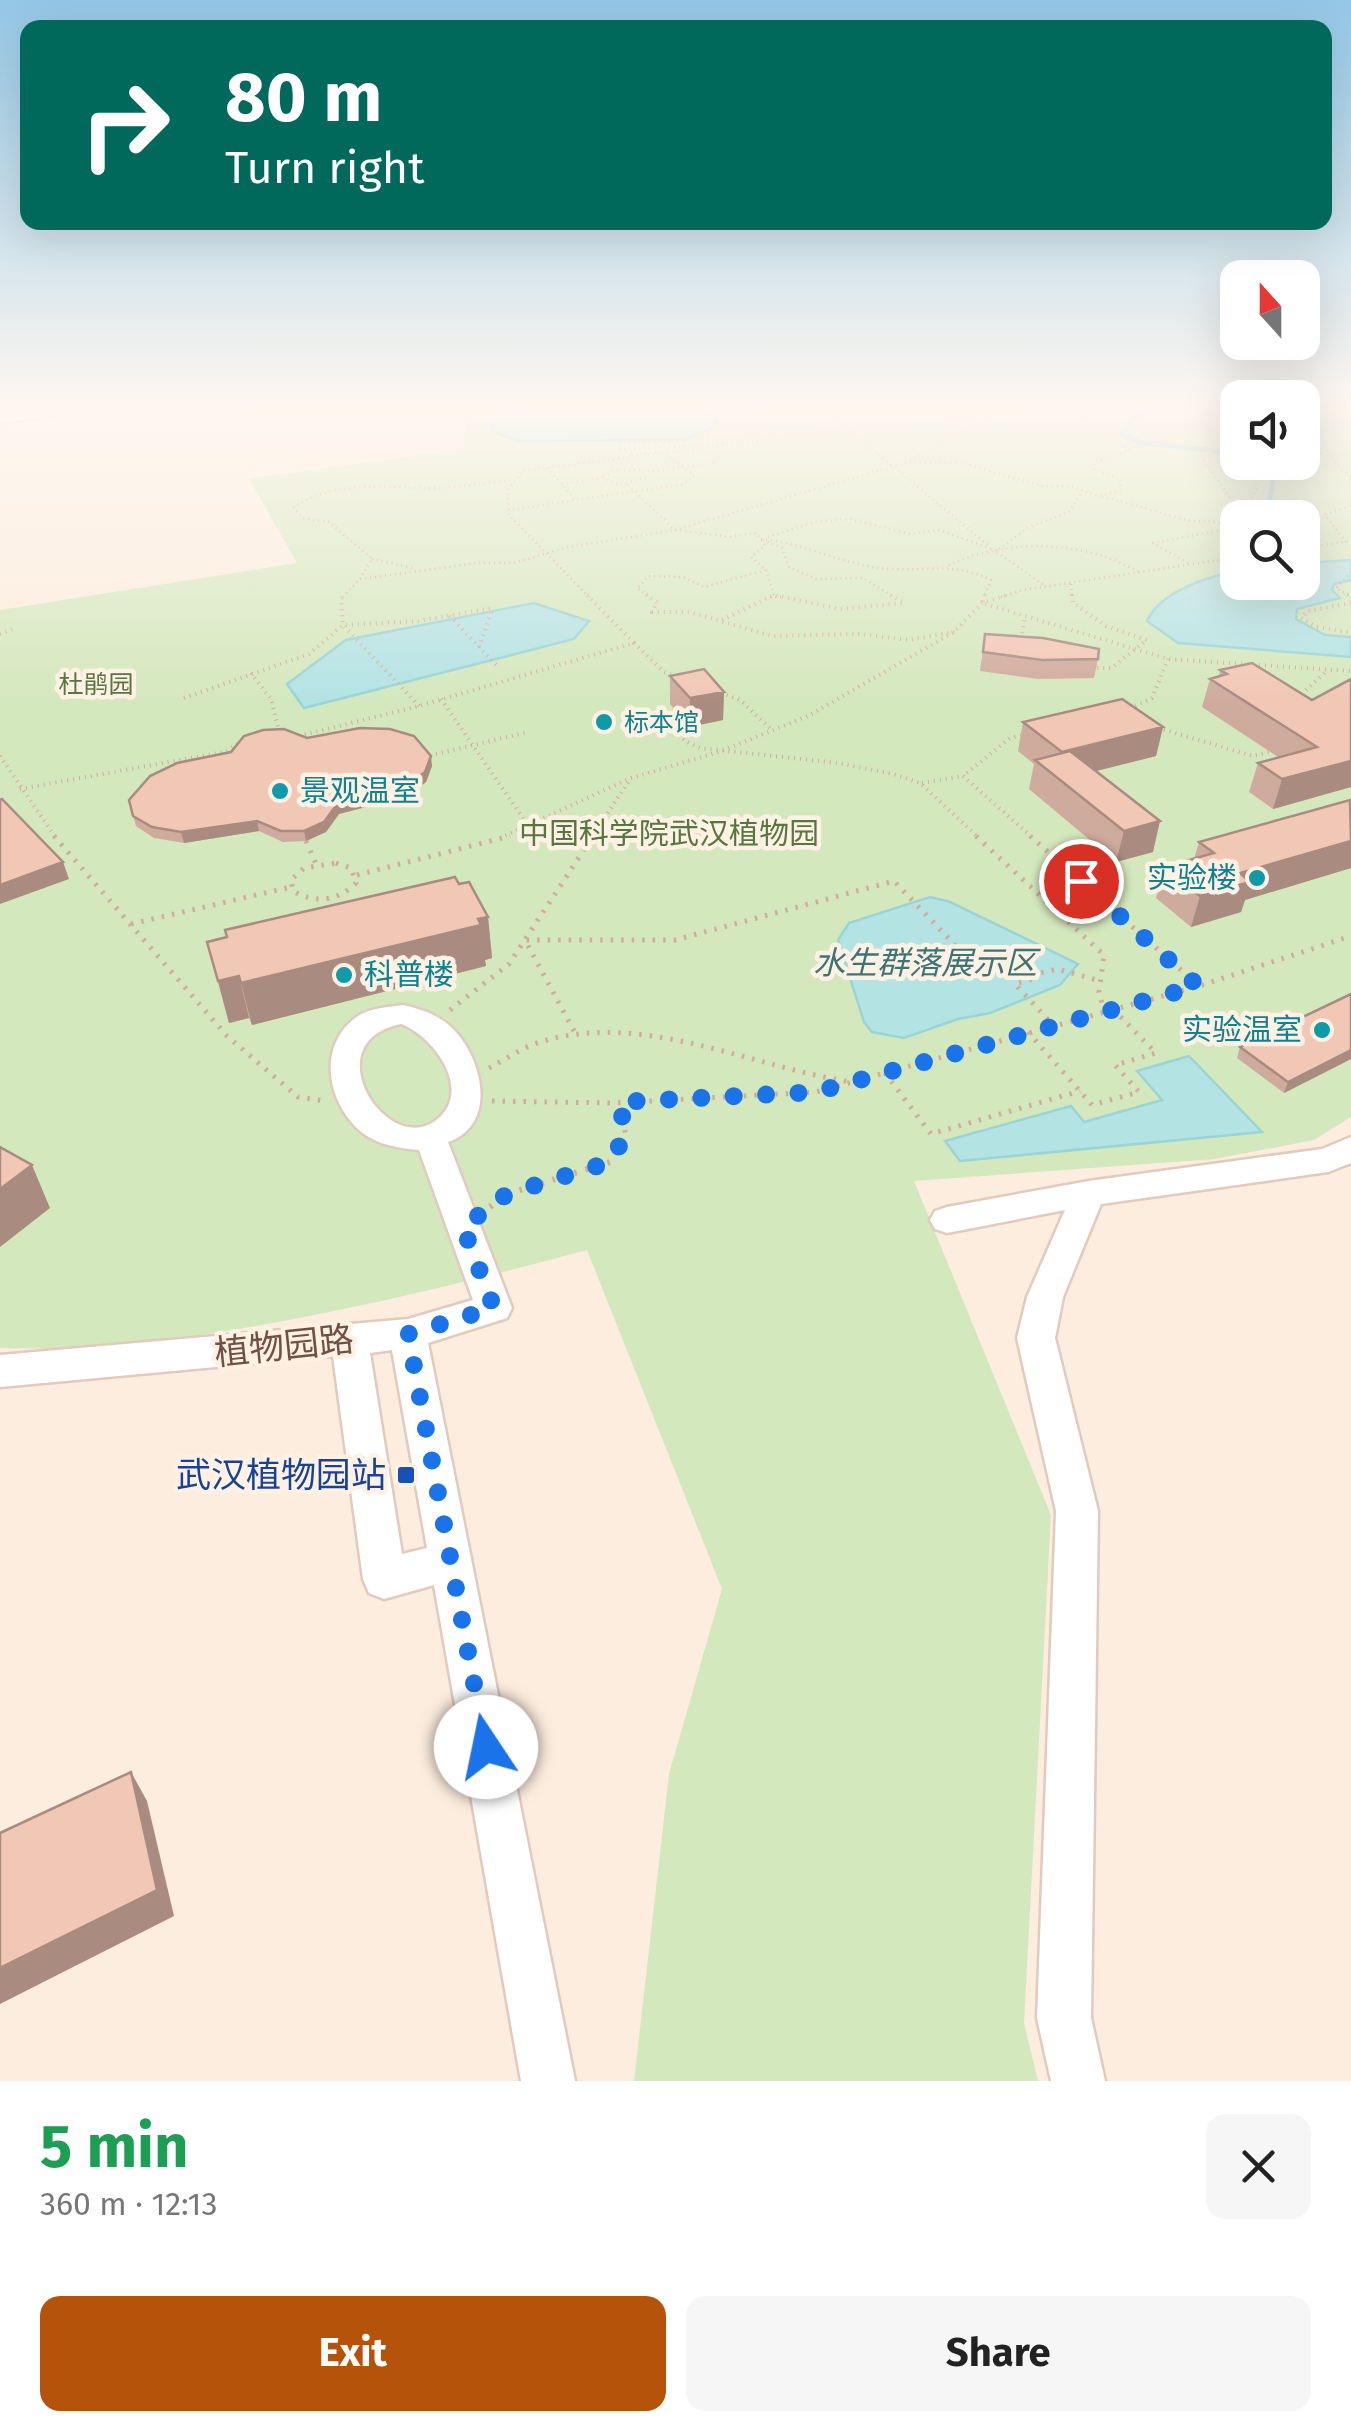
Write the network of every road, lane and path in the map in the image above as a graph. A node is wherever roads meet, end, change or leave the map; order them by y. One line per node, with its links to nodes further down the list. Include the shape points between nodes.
1 (294, 507): 20 (path, via 302,518 329,522)
2 (528, 507): 9 (path)
3 (651, 507): 13 (path)
4 (755, 507): 13 (path)
5 (942, 507): 18 (path)
6 (1072, 507): 18 (path)
7 (1148, 507): 12 (path, via 1188,522)
8 (1349, 507): 10 (path)
9 (508, 510): 19 (path)
10 (1339, 512): 11 (path); 16 (path, via 1325,515)
11 (1351, 516)
12 (1220, 522)
13 (675, 530): 15 (path, via 756,533); 19 (path)
14 (1220, 530): 22 (path, via 1152,543)
15 (760, 539): 18 (path, via 850,519 910,534 940,530); 23 (path, via 790,540 816,554 877,567); 25 (path, via 765,546 751,557); 32 (path, via 782,548 790,567 816,578 862,578 904,603 840,609)
16 (1348, 541): 17 (path)
17 (1320, 546)
18 (996, 551): 23 (path); 26 (path, via 1081,549); 31 (path)
19 (546, 553): 24 (path, via 514,563); 43 (path)
20 (372, 559): 24 (path); 28 (path)
21 (1220, 560): 22 (path)
22 (1190, 564): 26 (path)
23 (947, 566): 34 (path, via 974,568 990,580)
24 (419, 570): 28 (path)
25 (766, 570): 32 (path); 37 (path, via 704,586 683,577 649,576 638,588 657,602 652,612 690,612)
26 (1139, 572): 30 (path)
27 (1351, 572): 29 (path)
28 (360, 579): 38 (path, via 342,599)
29 (1348, 580): 33 (path, via 1336,588)
30 (1071, 583): 31 (path); 46 (path, via 1073,603 1106,626 1147,640)
31 (1045, 587): 34 (path)
32 (774, 594): 37 (path)
33 (1351, 600): 41 (path, via 1301,618)
34 (982, 603): 36 (path); 40 (path)
35 (450, 616): 38 (path); 45 (path); 45 (path, via 494,608)
36 (1026, 617): 44 (path); 46 (path)
37 (719, 621): 40 (path, via 772,636 908,640)
38 (344, 625): 52 (path, via 308,654); 58 (path)
39 (12, 629): 42 (path)
40 (954, 632): 62 (path, via 892,672)
41 (1351, 633)
42 (0, 634)
43 (634, 642): 53 (path); 56 (path)
44 (1020, 644)
45 (480, 647): 48 (path)
46 (1138, 650): 47 (path); 49 (path, via 1111,668)
47 (1168, 659): 50 (path); 59 (path, via 1152,698)
48 (496, 665)
49 (1078, 668)
50 (1328, 670): 51 (path); 57 (path)
51 (1351, 671)
52 (251, 674): 55 (path); 58 (path, via 266,687 280,734 302,736)
53 (679, 678)
54 (710, 689): 62 (path, via 740,700)
55 (184, 698)
56 (441, 699): 58 (path); 66 (path)
57 (1292, 704)
58 (419, 706)
59 (1116, 715)
60 (1150, 726): 67 (path, via 1252,756)
61 (676, 730): 68 (path)
62 (772, 730): 68 (path)
63 (528, 732): 66 (path)
64 (1028, 734): 71 (path, via 1010,738)
65 (248, 739): 74 (path, via 224,752)
66 (473, 746): 69 (path); 75 (path)
67 (1284, 748)
68 (719, 752): 72 (path); 73 (path, via 885,768)
69 (436, 754)
70 (0, 756): 74 (path)
71 (963, 776): 73 (path); 87 (path)
72 (631, 778): 75 (path); 84 (path)
73 (920, 783): 86 (path, via 1104,955)
74 (20, 789): 82 (path)
75 (529, 827): 78 (path)
76 (306, 841): 77 (path)
77 (316, 864): 78 (path, via 346,865); 79 (path, via 296,874)
78 (357, 874): 80 (path, via 352,889)
79 (290, 887): 80 (path, via 309,899); 82 (path)
80 (332, 898): 81 (path)
81 (339, 913)
82 (131, 924): 100 (path, via 227,1036 298,1096)
83 (1351, 936): 87 (path)
84 (525, 940): 85 (path, via 675,940 894,882 955,945 933,950 940,958 974,950 989,967 1016,960); 90 (path, via 509,964); 92 (path)
85 (1030, 976): 86 (path, via 1057,969); 91 (path, via 1015,984)
86 (1100, 981): 89 (path)
87 (1198, 986): 88 (path)
88 (1113, 1009): 89 (path); 97 (path, via 1156,1053 1115,1065 1139,1092 1092,1105)
89 (1104, 1011): 91 (path)
90 (431, 1024): 101 (street, via 460,1060 466,1090 461,1116); 101 (street, via 403,1014 366,1021 348,1038 344,1061 354,1100 380,1131 407,1140)
91 (1052, 1025): 93 (path)
92 (574, 1032): 95 (path, via 685,1040 818,1080); 96 (path, via 520,1048 490,1067)
93 (1028, 1032): 94 (path); 97 (path)
94 (885, 1072): 95 (path); 97 (path, via 931,1134)
95 (852, 1082): 99 (path, via 816,1092)
96 (480, 1084)
97 (1080, 1091)
98 (488, 1101): 99 (path)
99 (619, 1102): 105 (path, via 626,1134 610,1162 507,1194)
100 (336, 1103)
101 (430, 1137): 105 (street)
102 (1351, 1148): 103 (street, via 1328,1160)
103 (1088, 1193): 104 (street); 111 (street, via 1045,1297 1036,1338 1077,1511 1064,2018)
104 (947, 1220)
105 (463, 1227): 106 (street, 植物园路, via 494,1308)
106 (408, 1334): 107 (street, 植物园路); 109 (street)
107 (349, 1339): 108 (street, 植物园路); 109 (street, via 384,1579)
108 (0, 1371)
109 (451, 1561): 110 (street)
110 (548, 2081)
111 (1078, 2081)

